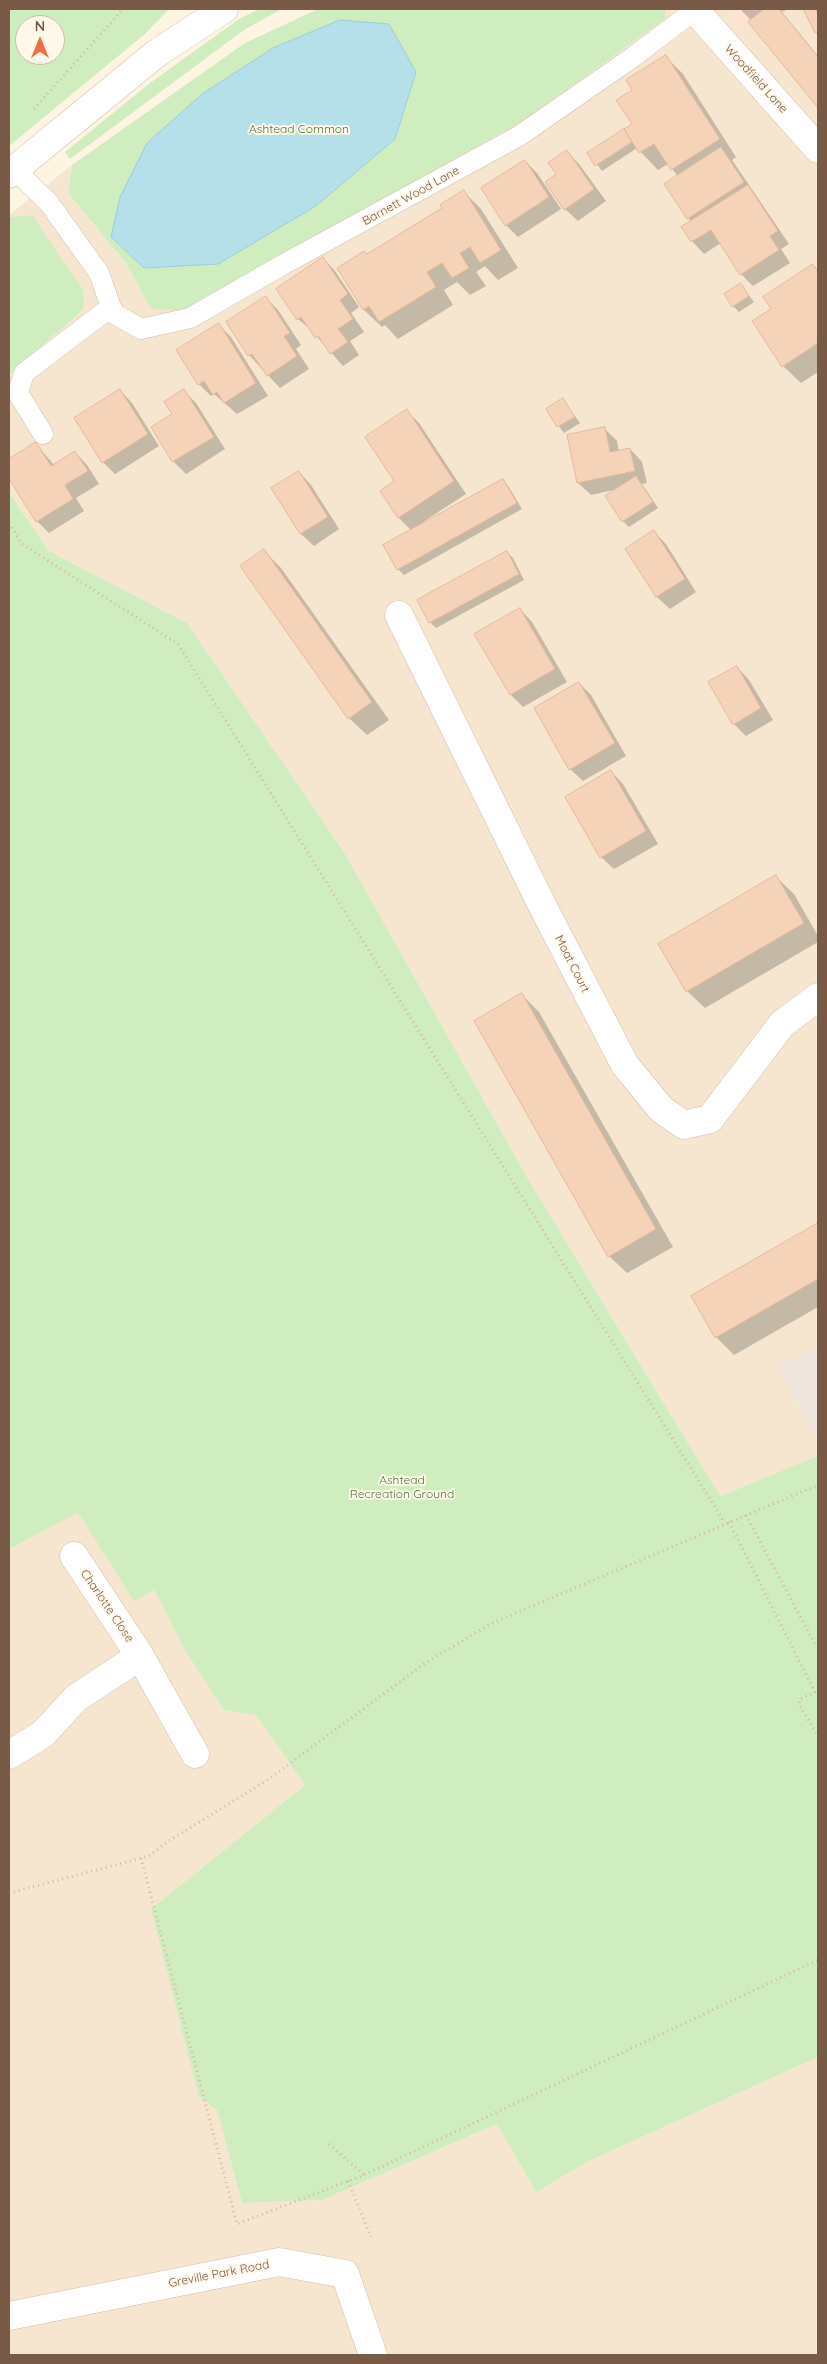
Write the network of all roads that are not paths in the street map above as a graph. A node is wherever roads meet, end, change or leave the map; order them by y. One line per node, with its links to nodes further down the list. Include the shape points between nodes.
1 (224, 9): 4 (street, via 157,53)
2 (695, 9): 3 (street, Woodfield Lane); 5 (lane, Barnett Wood Lane, via 520,136 190,318 141,328 115,314)
3 (818, 149)
4 (12, 172): 5 (lane, via 49,203 99,273)
5 (111, 307): 6 (lane, via 24,374 18,393)
6 (43, 434)
7 (399, 614): 8 (street, Moat Court, via 625,1065 661,1109 684,1125 710,1119 782,1024)
8 (818, 997)
9 (74, 1556): 10 (street, Charlotte Close)
10 (140, 1656): 11 (street, Charlotte Close); 12 (street, Charlotte Close, via 76,1698 43,1734)
11 (195, 1754)
12 (9, 1755)
13 (9, 2316): 14 (street, Greville Park Road, via 279,2262 344,2274)
14 (373, 2355)

